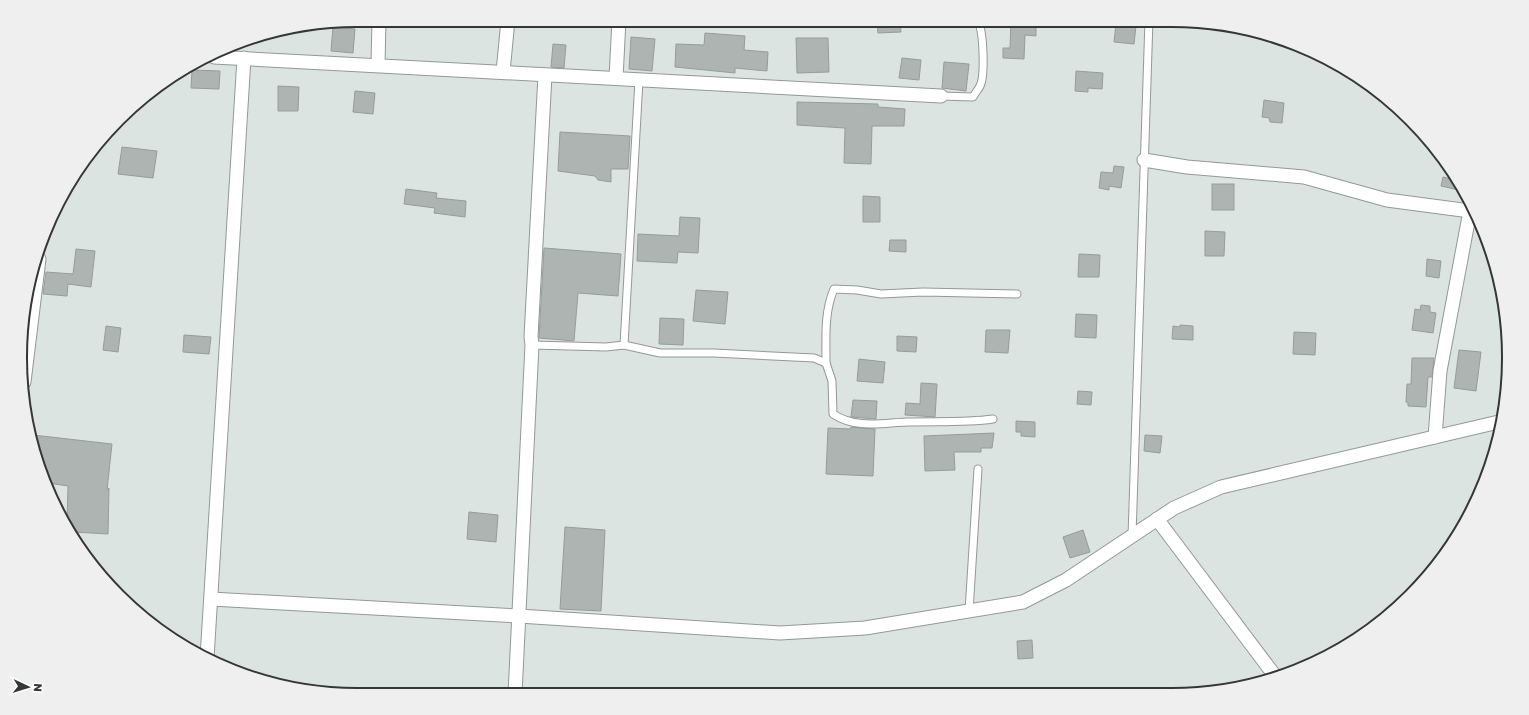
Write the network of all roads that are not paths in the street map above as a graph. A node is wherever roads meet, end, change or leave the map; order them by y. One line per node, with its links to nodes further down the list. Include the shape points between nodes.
1 (380, 27): 8 (street)
2 (507, 27): 9 (street)
3 (619, 27): 11 (street)
4 (980, 27): 13 (lane, via 981,85 973,97)
5 (1149, 27): 14 (lane)
6 (221, 56): 7 (street)
7 (244, 58): 8 (street); 29 (street)
8 (378, 65): 9 (street)
9 (503, 72): 10 (street)
10 (545, 75): 11 (street); 19 (street)
11 (616, 78): 12 (street)
12 (639, 80): 13 (street); 20 (lane)
13 (941, 96)
14 (1144, 160): 15 (street, via 1187,167 1304,177 1388,200); 28 (lane)
15 (1468, 211)
16 (1469, 214): 25 (street, via 1440,371)
17 (37, 278): 21 (street)
18 (1017, 294): 22 (lane, via 881,294 834,289 828,302)
19 (532, 345): 20 (lane); 31 (street)
20 (624, 346): 22 (lane, via 660,353 814,358)
21 (27, 357)
22 (826, 363): 23 (lane, via 832,381 833,414 842,420 871,425 907,422 967,423)
23 (993, 419)
24 (1496, 423): 25 (street)
25 (1435, 437): 27 (street, via 1221,487 1174,508)
26 (978, 469): 30 (lane)
27 (1157, 519): 28 (street); 33 (street)
28 (1132, 536): 30 (street, via 1066,580 1023,602)
29 (211, 599): 31 (street); 32 (street)
30 (970, 611): 31 (street, via 865,628 780,633)
31 (519, 616): 34 (street)
32 (207, 652)
33 (1272, 672)
34 (515, 688)

